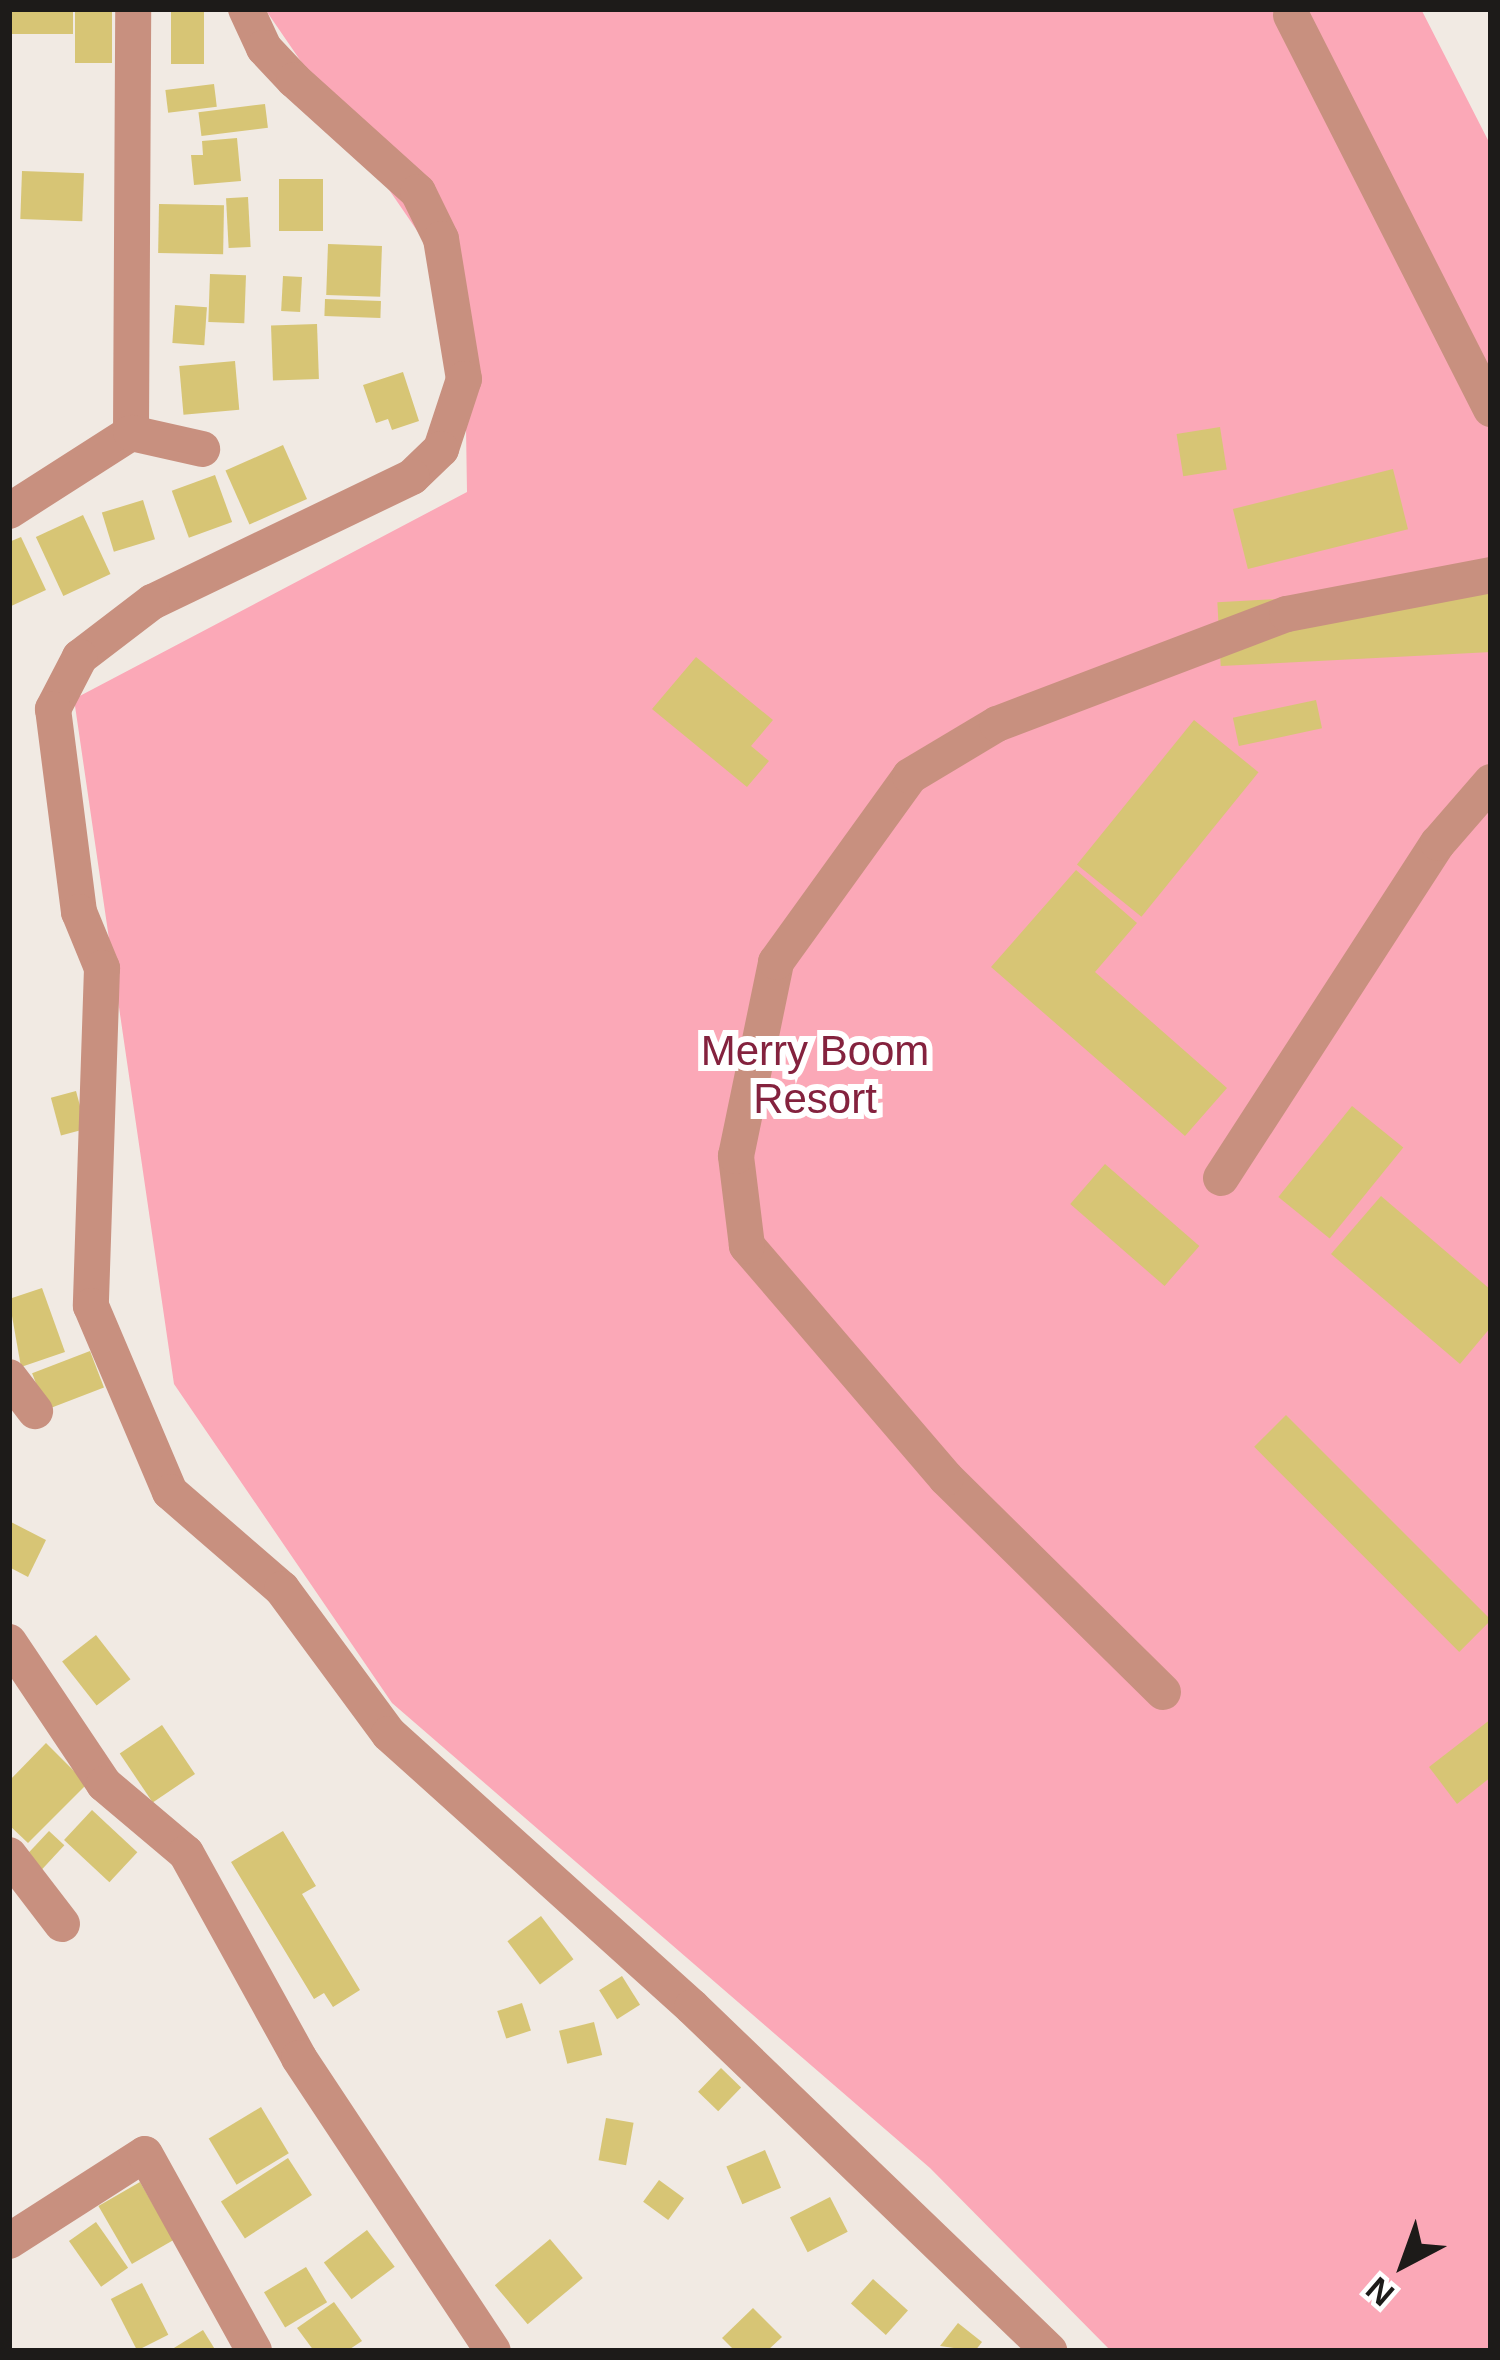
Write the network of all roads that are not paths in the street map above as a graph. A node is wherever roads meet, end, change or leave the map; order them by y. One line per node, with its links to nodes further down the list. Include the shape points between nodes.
1 (133, 9): 5 (street)
2 (246, 9): 20 (street, via 264,48 418,193 441,238 464,380 441,448 412,477 152,602 80,657 53,709 79,912 102,968 92,1306 170,1492 282,1589 389,1734 692,2007)
3 (1291, 15): 4 (street)
4 (1491, 409)
5 (131, 433): 6 (street); 7 (street)
6 (202, 448)
7 (9, 511)
8 (1491, 575): 14 (street, via 1287,614 997,724 910,776 776,962 736,1156 747,1246 946,1478)
9 (1491, 782): 10 (street, via 1438,843)
10 (1221, 1178)
11 (9, 1377): 12 (street)
12 (35, 1412)
13 (9, 1642): 19 (street, via 104,1784 186,1852 299,2058)
14 (1163, 1692)
15 (9, 1856): 16 (street)
16 (62, 1924)
17 (9, 2240): 18 (street, via 145,2154)
18 (254, 2351)
19 (493, 2351)
20 (1048, 2351)

